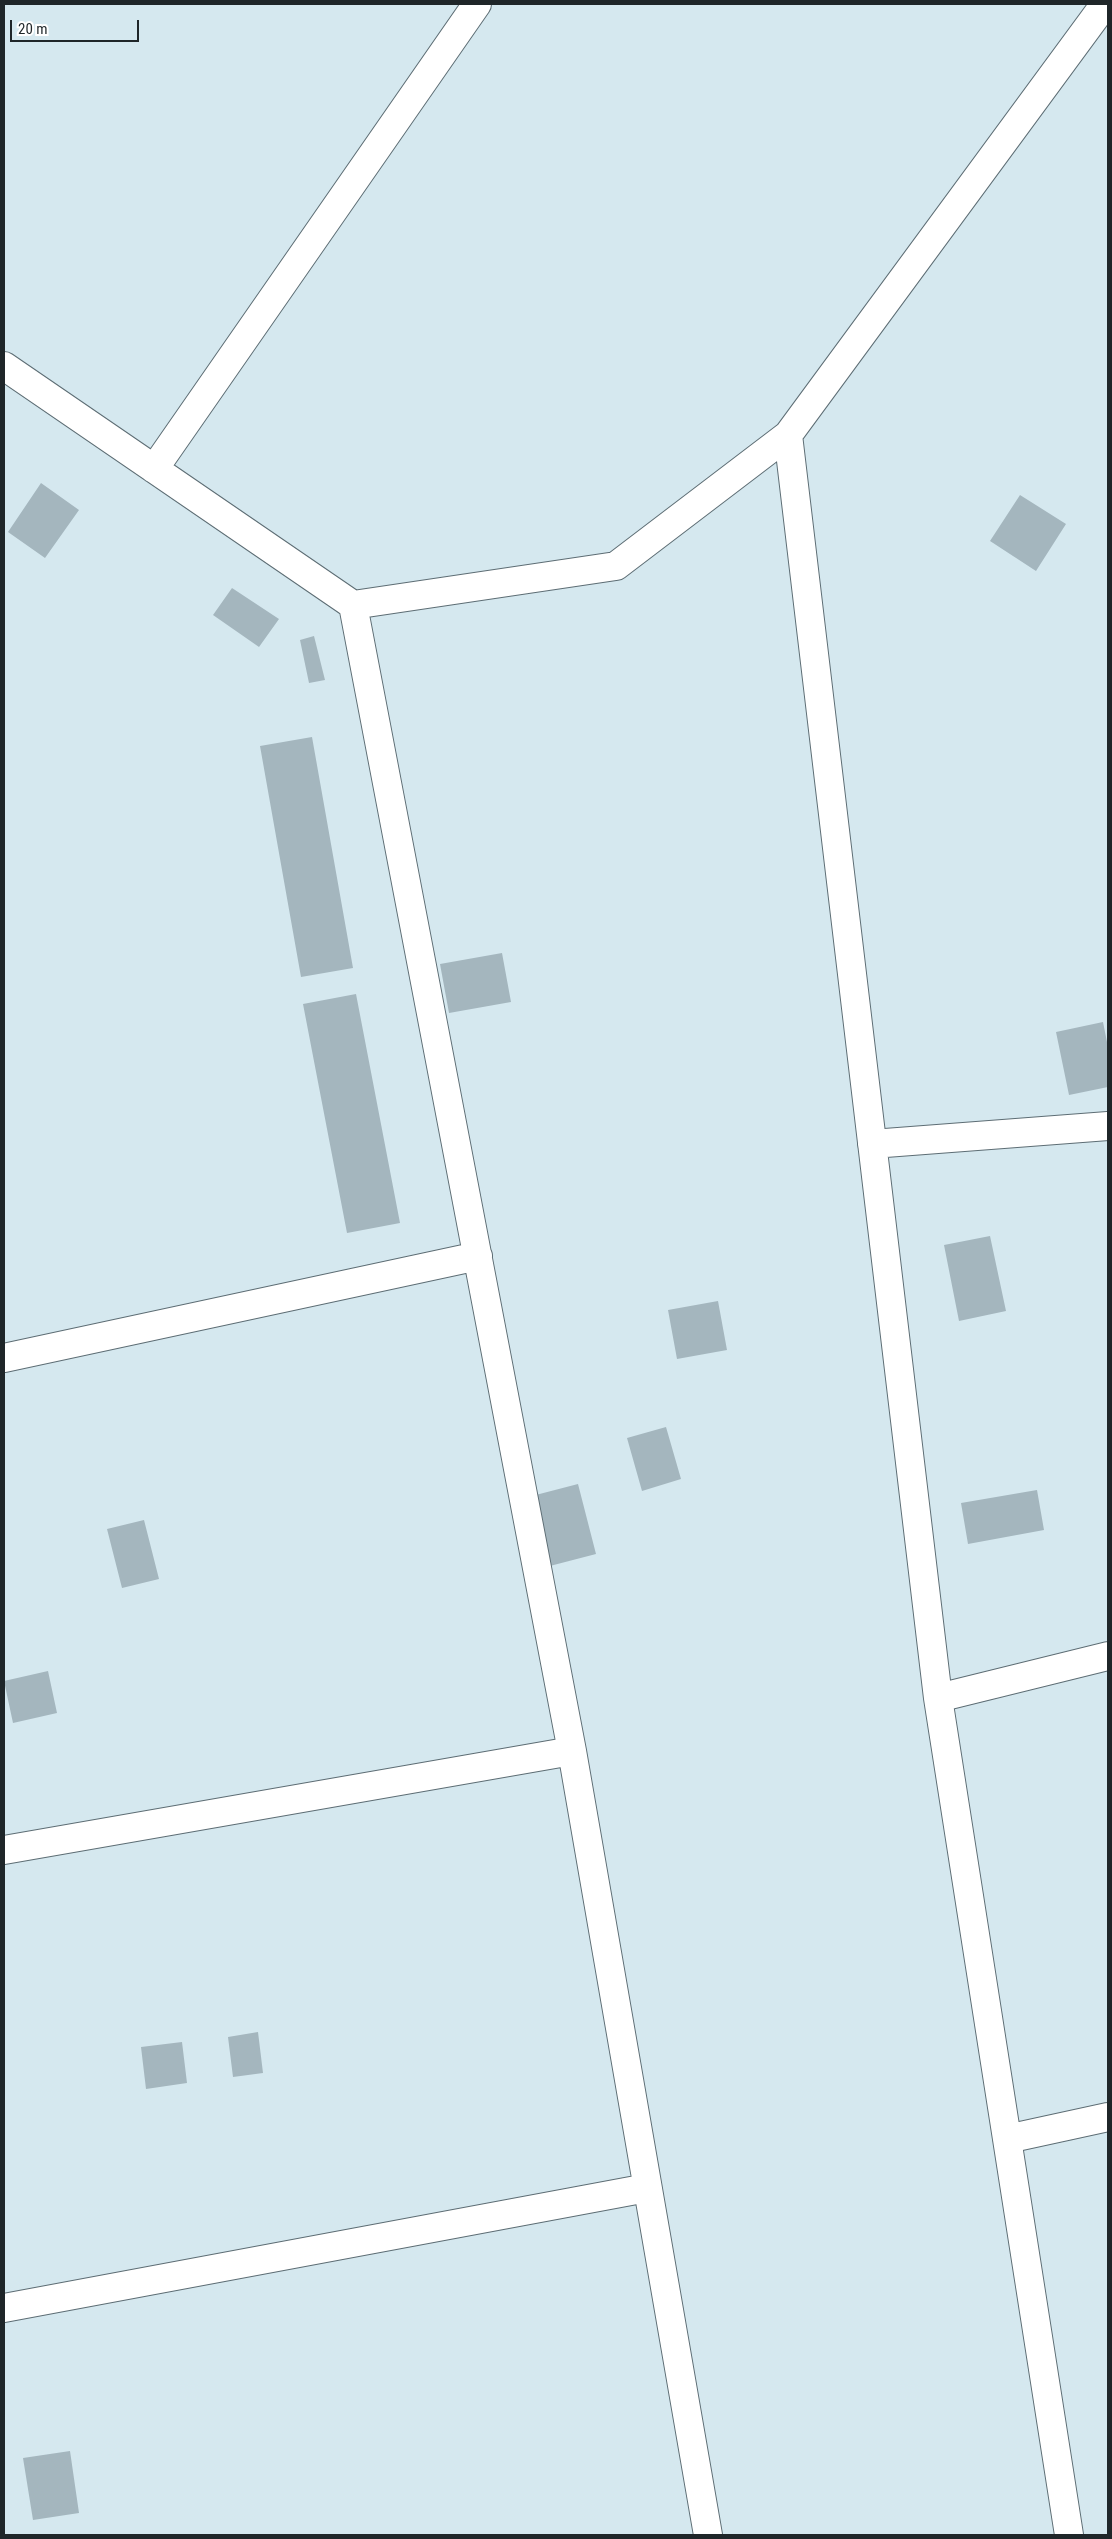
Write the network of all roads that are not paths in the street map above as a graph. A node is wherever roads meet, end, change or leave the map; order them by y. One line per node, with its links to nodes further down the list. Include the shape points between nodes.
1 (477, 4): 5 (street)
2 (1105, 4): 4 (street)
3 (4, 366): 5 (street)
4 (788, 435): 6 (street, via 616,566); 8 (street)
5 (154, 469): 6 (street)
6 (353, 605): 9 (street)
7 (1108, 1126): 8 (street)
8 (872, 1144): 12 (street)
9 (478, 1256): 10 (street); 13 (street)
10 (4, 1358)
11 (1108, 1656): 12 (street)
12 (938, 1698): 16 (street)
13 (572, 1751): 14 (street); 17 (street)
14 (4, 1850)
15 (1108, 2117): 16 (street)
16 (1007, 2139): 20 (street)
17 (647, 2188): 18 (street); 19 (street)
18 (4, 2308)
19 (708, 2535)
20 (1069, 2535)

